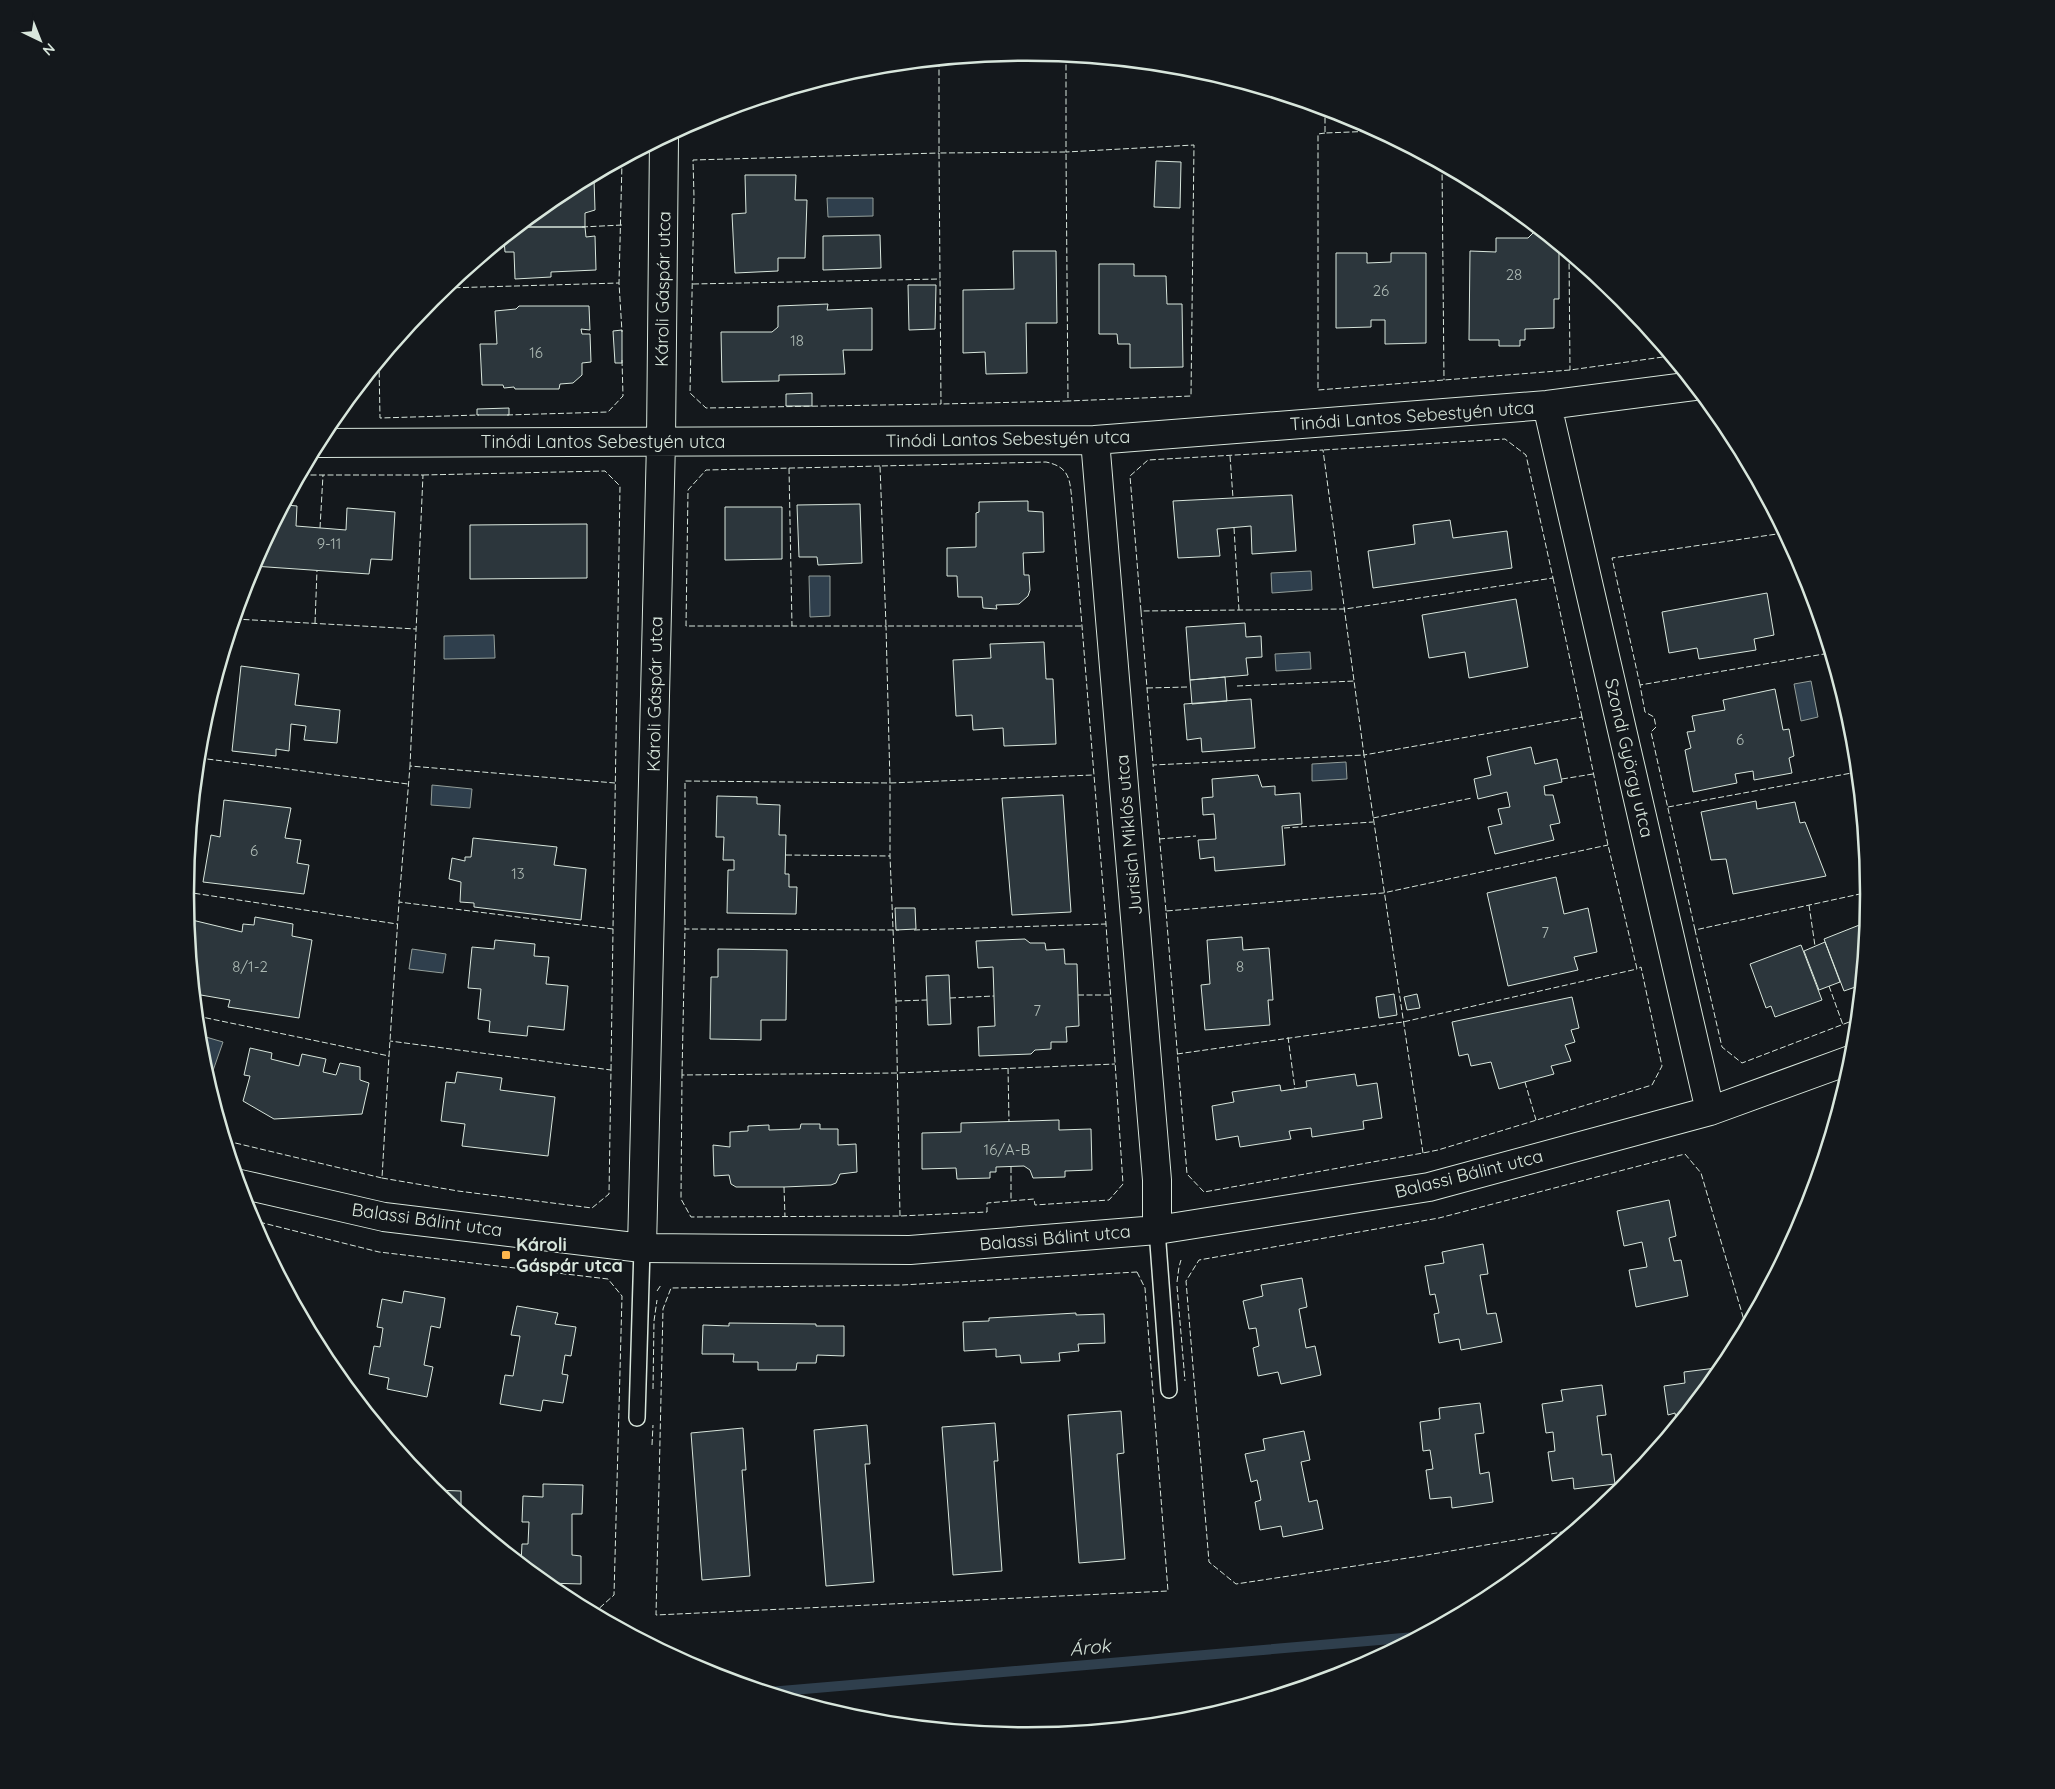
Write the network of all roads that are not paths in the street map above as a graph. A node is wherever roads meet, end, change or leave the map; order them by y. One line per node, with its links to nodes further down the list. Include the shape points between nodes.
1 (664, 145): 5 (street, Károli Gáspár utca)
2 (1689, 387): 3 (street, Tinódi Lantos Sebestyén utca)
3 (1547, 405): 4 (street, Tinódi Lantos Sebestyén utca); 8 (street, Szondi György utca)
4 (1096, 440): 5 (street, Tinódi Lantos Sebestyén utca); 10 (street, Jurisich Miklós utca, via 1158,1180)
5 (662, 441): 6 (street, Tinódi Lantos Sebestyén utca); 11 (street, Károli Gáspár utca)
6 (328, 443)
7 (1844, 1062): 8 (street, Balassi Bálint utca)
8 (1710, 1111): 10 (street, Balassi Bálint utca, via 1429,1187)
9 (247, 1186): 11 (street, Balassi Bálint utca, via 384,1218)
10 (1157, 1230): 11 (street, Balassi Bálint utca, via 910,1250); 12 (lane)
11 (642, 1248): 13 (lane)
12 (1168, 1390)
13 (637, 1418)

